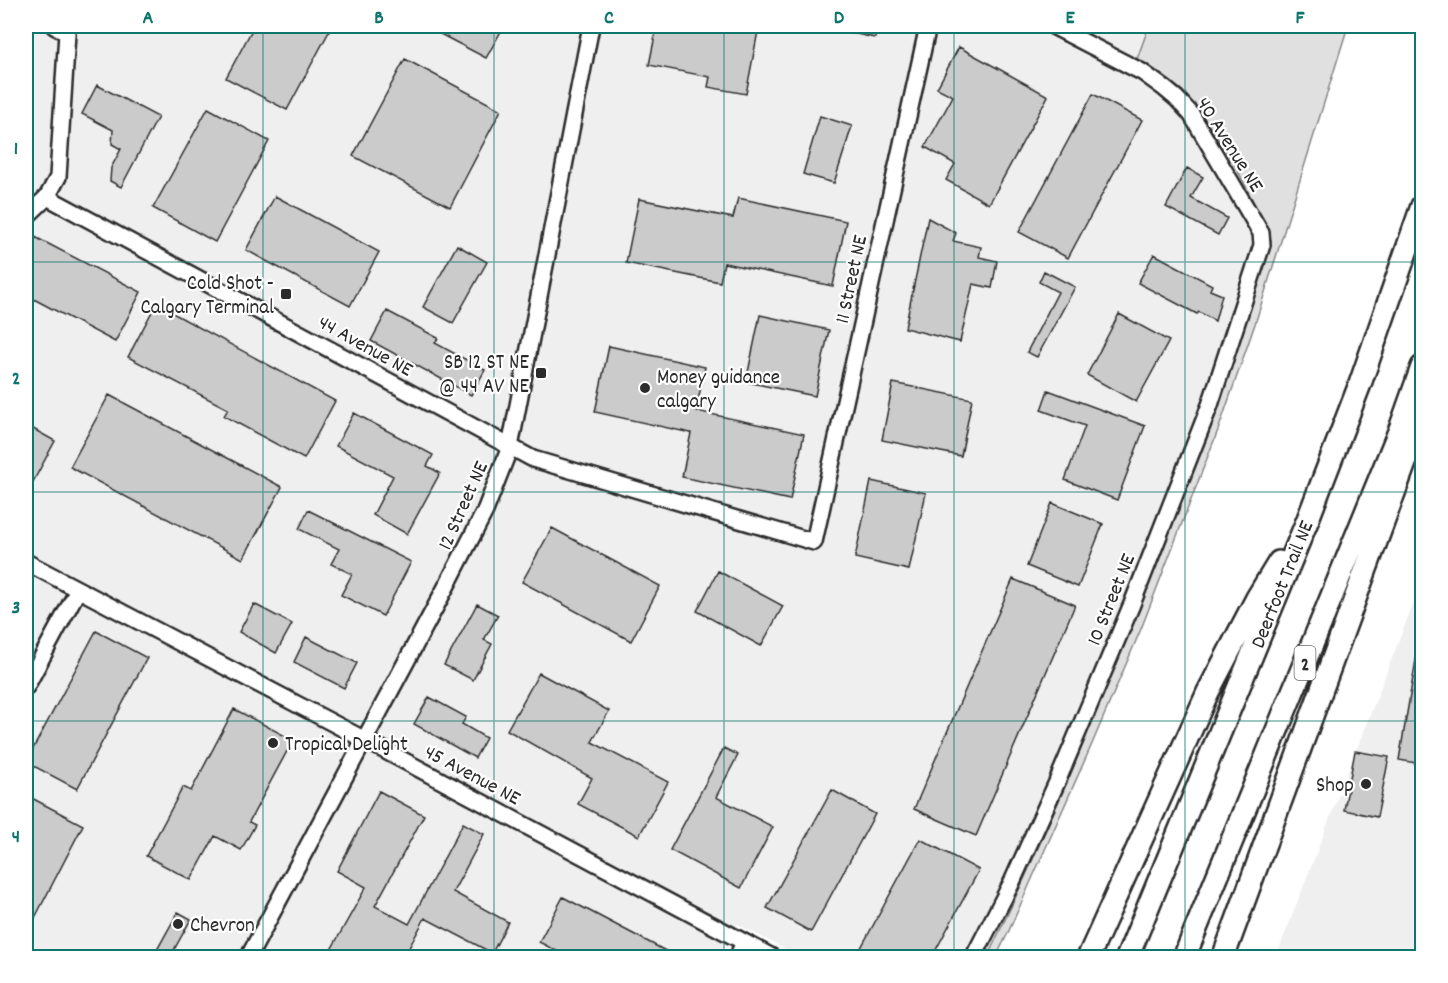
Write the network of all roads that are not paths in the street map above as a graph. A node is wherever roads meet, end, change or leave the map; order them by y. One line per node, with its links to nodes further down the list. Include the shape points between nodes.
1 (54, 26): 5 (street, via 67,33 67,45 58,177)
2 (591, 26): 11 (street, 12 Street NE)
3 (928, 26): 13 (street, 11 Street NE)
4 (1053, 26): 8 (street, 40 Avenue NE, via 1142,72 1176,98 1191,114 1261,233)
5 (48, 197): 7 (street); 11 (street, 44 Avenue NE)
6 (1422, 206): 12 (highway, Deerfoot Trail NE)
7 (26, 217)
8 (1262, 245): 23 (street, 10 Street NE, via 1210,405 1132,603 1058,782)
9 (1422, 367): 26 (highway, 2)
10 (1422, 409): 19 (highway)
11 (510, 447): 13 (street, 44 Avenue NE, via 533,459); 17 (street, 12 Street NE, via 485,511)
12 (1308, 519): 24 (highway, via 1257,598 1208,692); 25 (highway, Deerfoot Trail NE)
13 (814, 542)
14 (26, 562): 15 (street, 45 Avenue NE)
15 (78, 590): 16 (street); 17 (street, 45 Avenue NE)
16 (26, 687)
17 (365, 740): 18 (street, 45 Avenue NE); 20 (street, 12 Street NE)
18 (744, 942): 21 (street); 22 (street, 45 Avenue NE)
19 (1224, 956)
20 (248, 957)
21 (737, 957)
22 (774, 957)
23 (973, 957)
24 (1088, 957)
25 (1127, 957)
26 (1184, 957)

